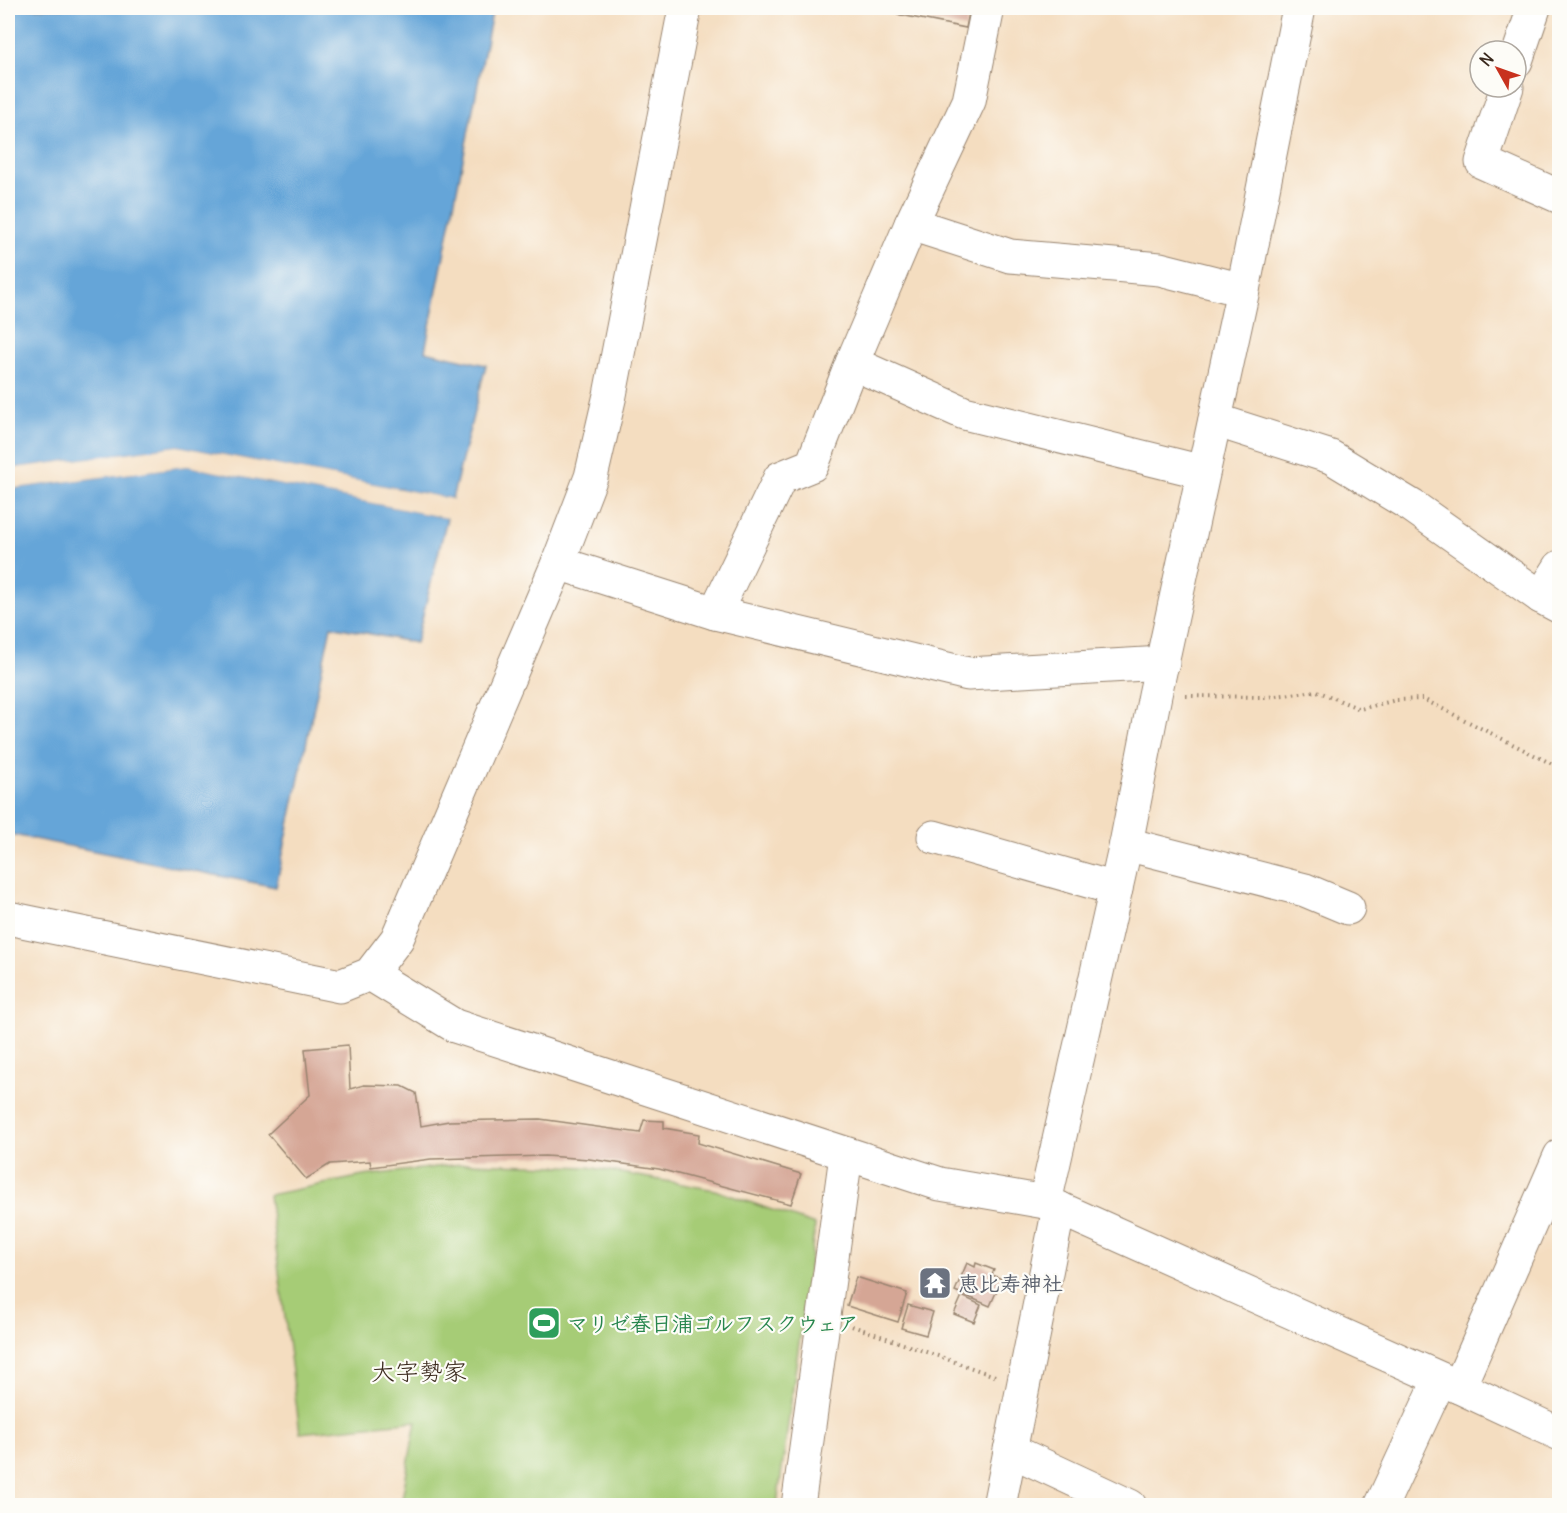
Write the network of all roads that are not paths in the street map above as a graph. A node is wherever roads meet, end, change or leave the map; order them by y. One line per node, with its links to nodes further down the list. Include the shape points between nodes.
1 (685, 8): 13 (street, via 608,404 591,477)
2 (988, 8): 8 (street, via 969,101)
3 (1299, 8): 9 (street)
4 (1534, 8): 5 (street)
5 (1523, 39)
6 (1503, 99): 7 (street, via 1482,162)
7 (1560, 198)
8 (911, 224): 9 (street, via 1010,256 1160,269); 10 (street)
9 (1243, 290): 11 (street)
10 (852, 363): 12 (street, via 964,412); 16 (street, via 812,465 780,478)
11 (1215, 420): 12 (street); 15 (street, via 1331,457 1412,506)
12 (1203, 472): 17 (street)
13 (558, 563): 16 (street); 23 (street, via 397,939)
14 (1560, 567): 15 (street)
15 (1550, 602)
16 (716, 613): 17 (street, via 968,674)
17 (1163, 663): 19 (street)
18 (934, 837): 20 (street)
19 (1126, 844): 20 (street); 21 (street, via 1305,890)
20 (1116, 889): 26 (street)
21 (1348, 908)
22 (8, 918): 23 (street, via 340,986)
23 (370, 974): 24 (street, via 455,1026)
24 (846, 1155): 26 (street, via 940,1184); 30 (street)
25 (1560, 1156): 27 (street)
26 (1052, 1205): 27 (street); 29 (street)
27 (1449, 1383): 28 (street); 33 (street)
28 (1560, 1434)
29 (1010, 1450): 31 (street); 32 (street)
30 (798, 1506)
31 (999, 1506)
32 (1130, 1506)
33 (1381, 1506)

